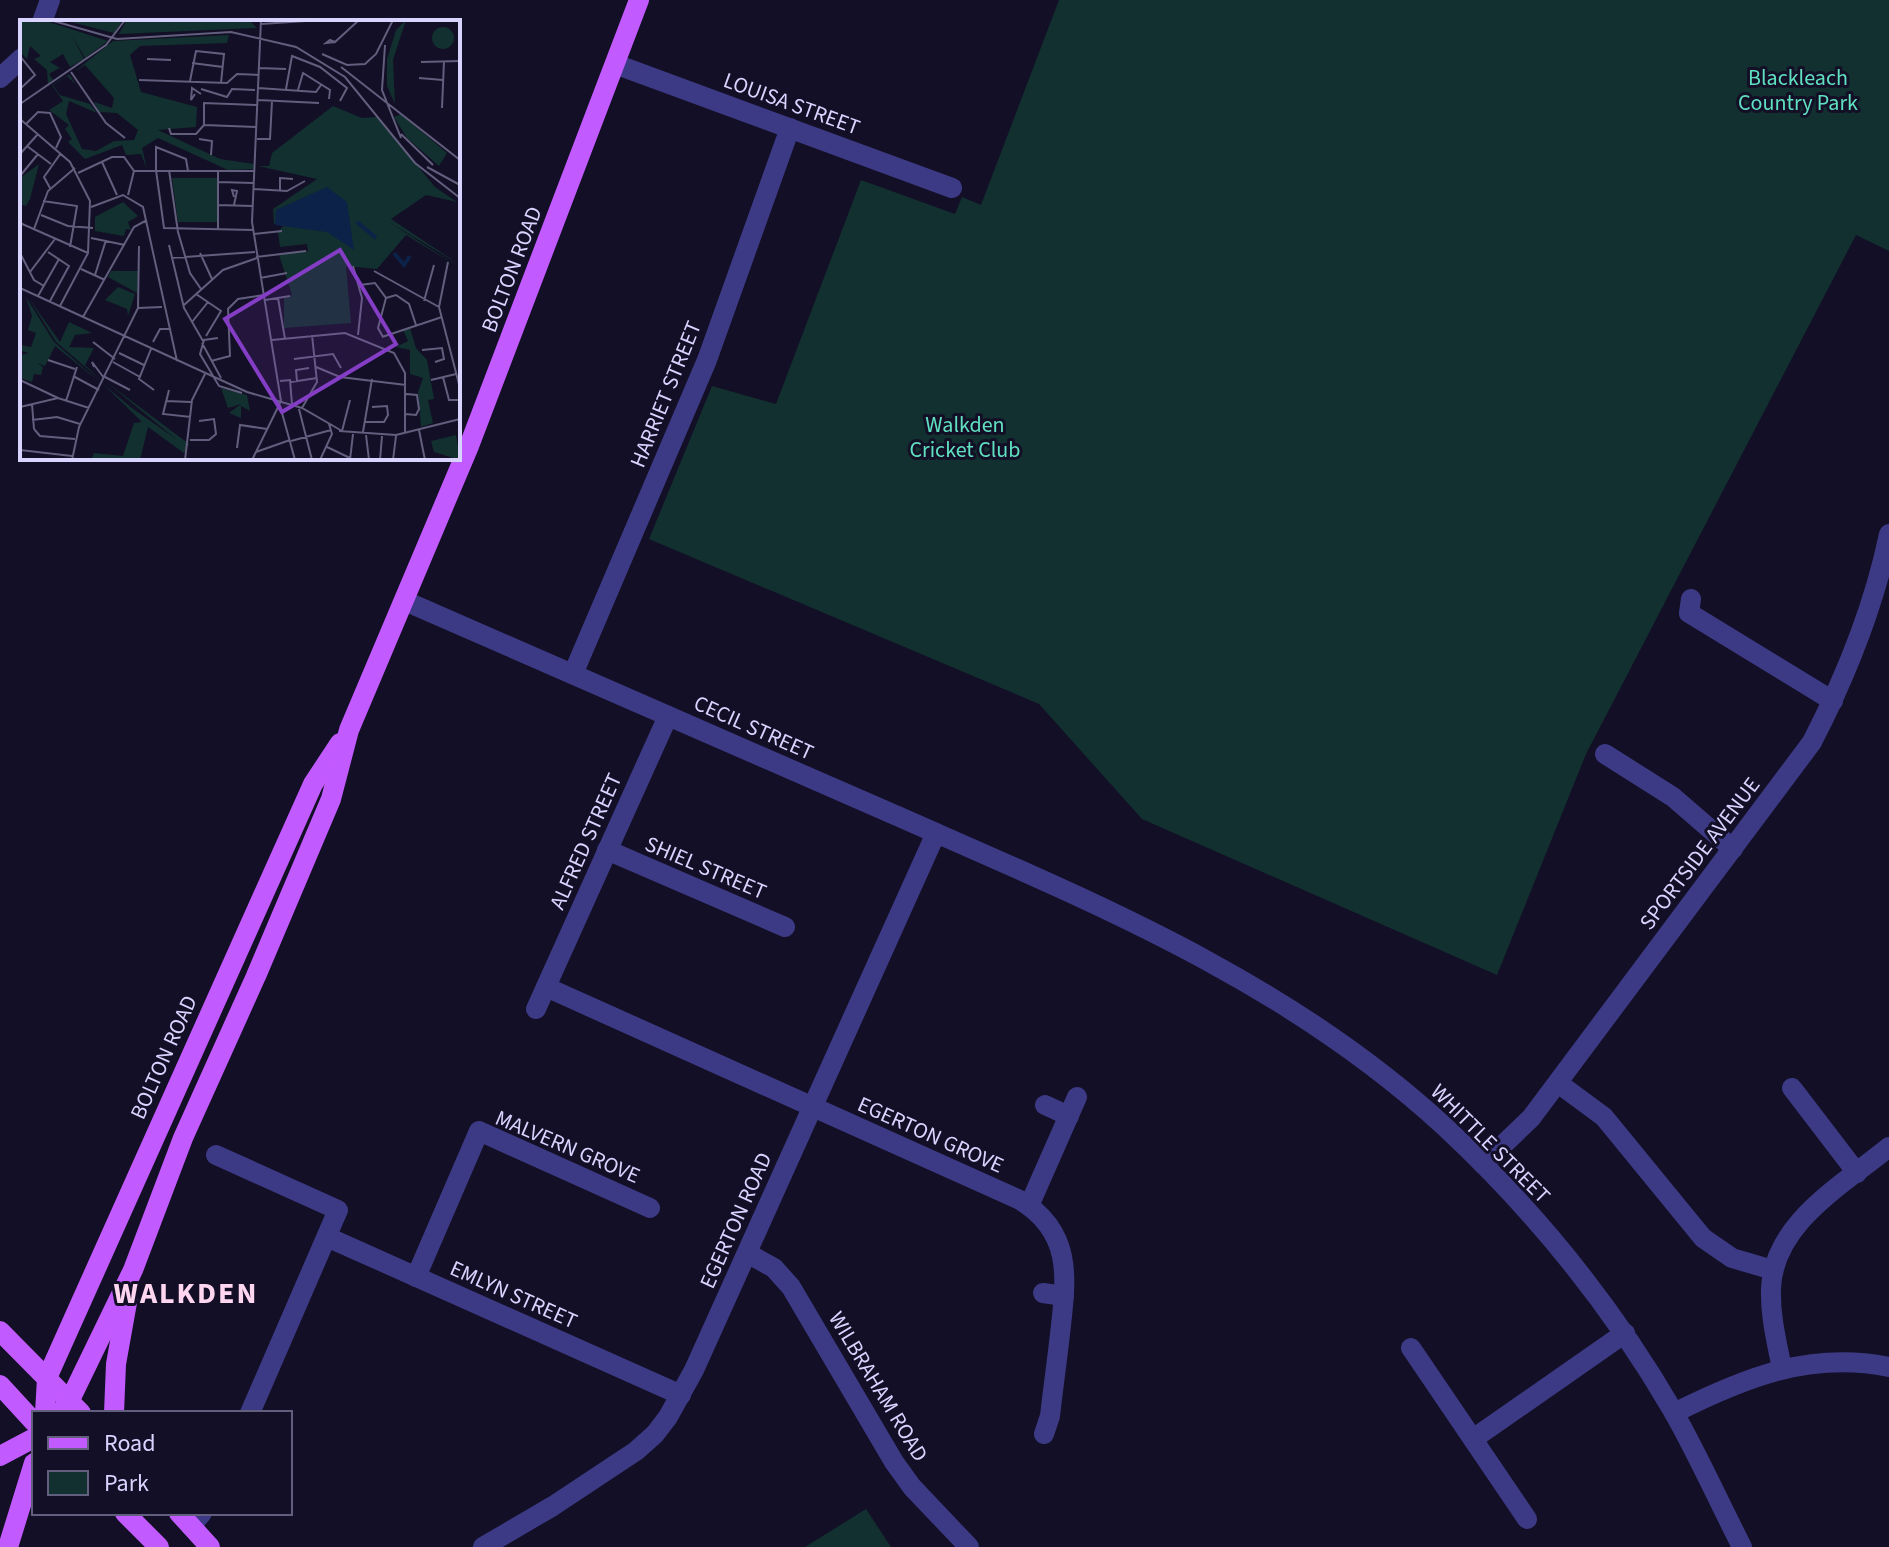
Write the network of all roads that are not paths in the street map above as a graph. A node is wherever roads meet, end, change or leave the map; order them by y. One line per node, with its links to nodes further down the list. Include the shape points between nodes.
1 (50, 0): 3 (street)
2 (639, 0): 5 (main road, BOLTON ROAD)
3 (43, 20)
4 (20, 60): 6 (street)
5 (615, 64): 7 (street, LOUISA STREET); 12 (main road, BOLTON ROAD)
6 (0, 78)
7 (790, 128): 8 (street, LOUISA STREET); 13 (street, HARRIET STREET, via 707,360)
8 (952, 188)
9 (1889, 534): 10 (street, SPORTSIDE AVENUE)
10 (1884, 580): 14 (street, SPORTSIDE AVENUE)
11 (1691, 599): 14 (street, via 1689,613)
12 (405, 601): 13 (street, CECIL STREET); 16 (main road, BOLTON ROAD)
13 (573, 674): 15 (street, CECIL STREET)
14 (1833, 701): 19 (street, SPORTSIDE AVENUE, via 1812,742)
15 (668, 716): 18 (street, CECIL STREET); 20 (street, ALFRED STREET)
16 (349, 730): 37 (main road, BOLTON ROAD, via 331,799 183,1138); 47 (main road, BOLTON ROAD, via 313,784)
17 (1605, 754): 19 (street, via 1673,797)
18 (936, 833): 21 (street, CECIL STREET); 28 (street, EGERTON ROAD)
19 (1733, 849): 25 (street, SPORTSIDE AVENUE)
20 (607, 850): 22 (street, SHIEL STREET); 23 (street, ALFRED STREET)
21 (1083, 897): 31 (street, WHITTLE STREET, via 1278,1000 1397,1086)
22 (785, 927)
23 (546, 987): 24 (street, ALFRED STREET); 28 (street)
24 (536, 1009)
25 (1558, 1083): 31 (street, SPORTSIDE AVENUE, via 1523,1127); 38 (street, via 1604,1117 1703,1238 1732,1258)
26 (1792, 1088): 32 (street)
27 (1045, 1105): 33 (street, via 1073,1106)
28 (812, 1107): 33 (street, EGERTON GROVE); 36 (street, EGERTON ROAD)
29 (1889, 1147): 32 (street)
30 (216, 1155): 35 (street, via 338,1210)
31 (1483, 1164): 43 (street, WHITTLE STREET, via 1552,1239)
32 (1857, 1173): 38 (street, via 1788,1233)
33 (1029, 1206): 41 (street, EGERTON GROVE, via 1050,1226 1061,1248)
34 (650, 1208): 39 (street, MALVERN GROVE, via 479,1131)
35 (327, 1237): 39 (street, EMLYN STREET); 53 (street)
36 (747, 1253): 49 (street, EGERTON ROAD); 68 (street, WILBRAHAM ROAD, via 784,1276 894,1462)
37 (133, 1270): 50 (main road, BOLTON ROAD); 52 (main road, via 116,1364)
38 (1773, 1270): 46 (street, via 1771,1306)
39 (416, 1277): 49 (street, EMLYN STREET)
40 (1043, 1293): 41 (street)
41 (1064, 1296): 56 (street, EGERTON GROVE)
42 (0, 1331): 47 (main road)
43 (1625, 1333): 54 (street, WHITTLE STREET); 58 (street)
44 (1411, 1348): 58 (street)
45 (1889, 1367): 46 (street, via 1853,1363)
46 (1782, 1369): 54 (street, via 1730,1385)
47 (47, 1378): 50 (main road); 51 (main road, BOLTON ROAD)
48 (0, 1385): 55 (main road)
49 (681, 1395): 67 (street, EGERTON ROAD, via 655,1434 636,1451)
50 (70, 1409)
51 (45, 1411)
52 (114, 1411)
53 (251, 1411)
54 (1674, 1413): 69 (street, WHITTLE STREET)
55 (32, 1420)
56 (1044, 1434)
57 (32, 1439): 59 (main road)
58 (1473, 1439): 63 (street)
59 (0, 1456)
60 (32, 1469): 64 (main road)
61 (127, 1515): 65 (main road)
62 (191, 1517): 66 (main road)
63 (1527, 1519)
64 (8, 1547)
65 (159, 1547)
66 (210, 1547)
67 (483, 1547)
68 (969, 1547)
69 (1742, 1547)

